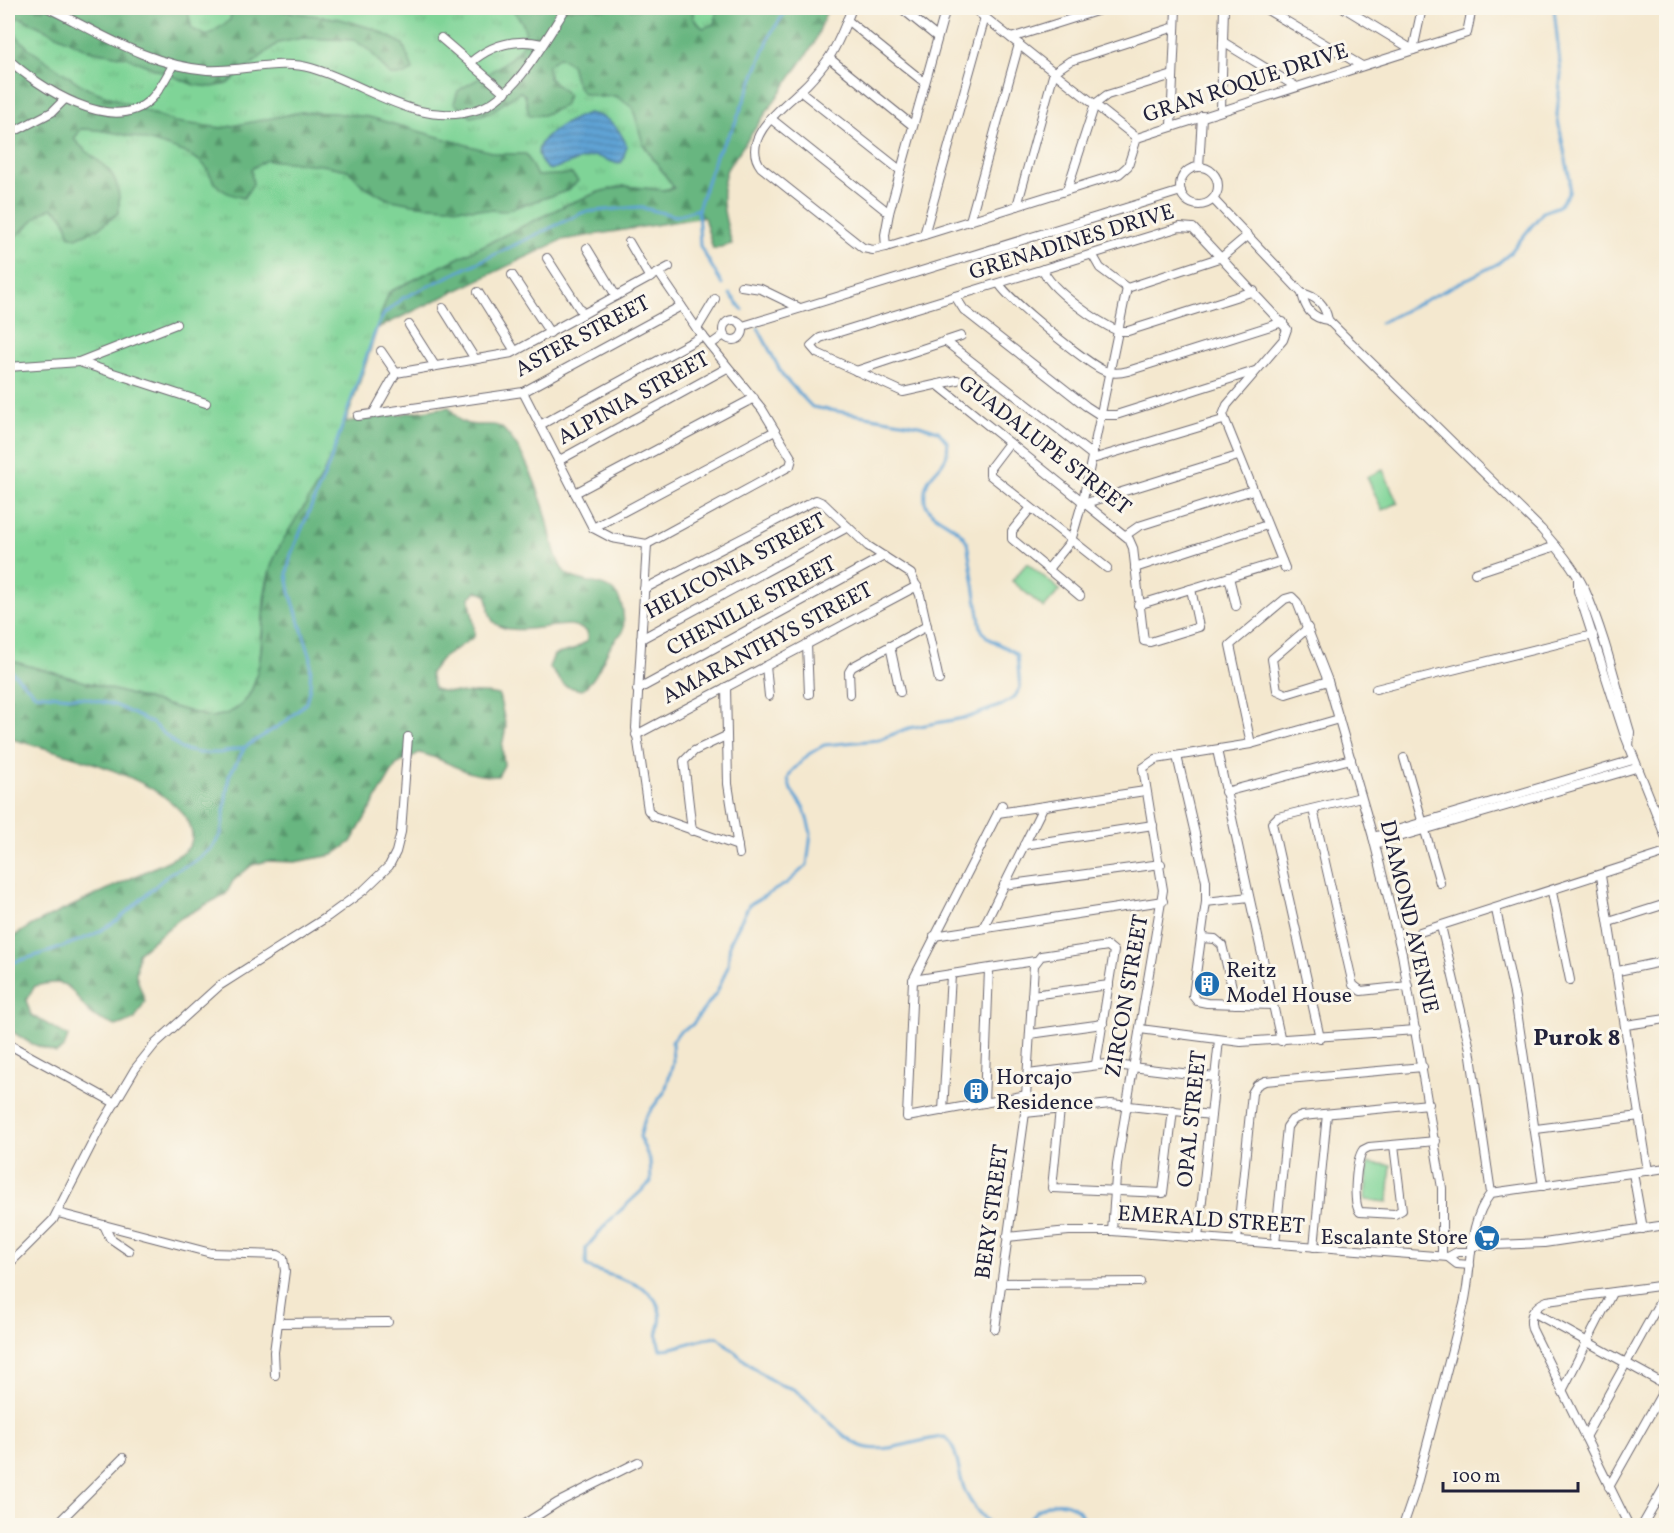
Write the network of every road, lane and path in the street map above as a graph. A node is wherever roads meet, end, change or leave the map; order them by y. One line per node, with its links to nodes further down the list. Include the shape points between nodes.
1 (48, 8): 27 (street, via 136,53)
2 (566, 8): 21 (street)
3 (852, 8): 15 (street)
4 (901, 8): 17 (street)
5 (946, 8): 17 (street)
6 (974, 8): 14 (street)
7 (1106, 8): 19 (street)
8 (1176, 8): 16 (street)
9 (1224, 8): 20 (street)
10 (1264, 8): 28 (street)
11 (1344, 8): 23 (street)
12 (1422, 8): 23 (street)
13 (1472, 8): 23 (street, GRAN ROQUE DRIVE, via 1467,33)
14 (985, 17): 19 (street); 52 (street)
15 (847, 20): 24 (street); 31 (street)
16 (1175, 27): 29 (street, via 1070,61); 30 (street)
17 (938, 36): 31 (street)
18 (441, 38): 26 (street)
19 (1011, 38): 22 (street)
20 (1223, 42): 32 (street); 37 (street)
21 (542, 44): 26 (street, via 502,44); 34 (street)
22 (1019, 44): 29 (street); 51 (street)
23 (1413, 50): 28 (street, GRAN ROQUE DRIVE)
24 (829, 58): 33 (street); 40 (street)
25 (8, 59): 35 (street)
26 (470, 63): 34 (street)
27 (173, 65): 34 (street, via 207,70 309,67 400,105 436,115 481,108); 35 (street, via 151,99 130,111 96,110)
28 (1362, 66): 32 (street, GRAN ROQUE DRIVE)
29 (1054, 72): 36 (street); 49 (street)
30 (1173, 75): 36 (street, via 1107,95); 41 (street)
31 (924, 82): 40 (street)
32 (1295, 86): 37 (street, GRAN ROQUE DRIVE)
33 (800, 91): 39 (street); 45 (street)
34 (506, 93)
35 (65, 99): 42 (street, via 52,112)
36 (1095, 104): 43 (street); 46 (street)
37 (1221, 110): 38 (street, GRAN ROQUE DRIVE)
38 (1202, 116): 41 (street, GRAN ROQUE DRIVE); 44 (street)
39 (770, 118): 50 (street); 55 (street, via 759,137 756,153 761,167 863,248)
40 (912, 125): 45 (street)
41 (1171, 126): 43 (street, GRAN ROQUE DRIVE)
42 (19, 129)
43 (1137, 138): 46 (street, GRAN ROQUE DRIVE, via 1124,171)
44 (1200, 167): 47 (street, via 1186,173); 48 (street, via 1217,178)
45 (900, 170): 50 (street)
46 (1067, 190): 49 (street, GRAN ROQUE DRIVE)
47 (1181, 191): 48 (street, via 1195,204); 76 (street)
48 (1213, 199): 53 (street)
49 (1017, 206): 51 (street, GRAN ROQUE DRIVE)
50 (889, 213): 55 (street)
51 (970, 221): 52 (street, GRAN ROQUE DRIVE)
52 (924, 235): 55 (street, GRAN ROQUE DRIVE)
53 (1248, 235): 58 (street); 70 (street)
54 (629, 242): 64 (street)
55 (886, 247)
56 (587, 248): 71 (street)
57 (1092, 255): 58 (street, GRENADINES DRIVE, via 1189,226); 61 (street, GRENADINES DRIVE); 67 (street, via 1100,268)
58 (1222, 257): 67 (street); 68 (street, GRENADINES DRIVE)
59 (547, 258): 77 (street)
60 (669, 267): 62 (street)
61 (1043, 269): 65 (street, GRENADINES DRIVE); 84 (street, via 1057,288)
62 (659, 273): 64 (street); 74 (street)
63 (512, 275): 85 (street)
64 (650, 278): 71 (street)
65 (999, 283): 72 (street, GRENADINES DRIVE); 101 (street, via 1012,300)
66 (741, 286): 76 (street, via 761,289)
67 (1127, 288): 84 (street)
68 (1254, 291): 79 (street, GRENADINES DRIVE); 84 (street)
69 (478, 292): 93 (street)
70 (1302, 293): 78 (street, via 1319,301); 78 (street, via 1312,315)
71 (616, 296): 77 (street)
72 (956, 296): 91 (street, GRENADINES DRIVE, via 820,338); 109 (street, via 964,310)
73 (715, 299): 83 (street)
74 (681, 306): 83 (street); 105 (street, ASTER STREET)
75 (443, 308): 94 (street)
76 (800, 308): 82 (street)
77 (583, 315): 85 (street)
78 (1328, 320): 128 (street)
79 (1283, 322): 100 (street, via 1285,336); 101 (street, via 1128,371)
80 (176, 324): 95 (street)
81 (409, 325): 96 (street)
82 (743, 326): 86 (street, via 740,339 733,341); 86 (street, via 730,320 723,328)
83 (697, 329): 87 (street)
84 (1118, 332): 101 (street)
85 (550, 333): 93 (street)
86 (724, 335): 90 (street)
87 (703, 336): 90 (street); 112 (street)
88 (961, 336): 89 (street)
89 (945, 341): 99 (street); 116 (street)
90 (710, 345): 98 (street)
91 (811, 346): 99 (street, GUADALUPE STREET, via 817,353)
92 (381, 351): 102 (street)
93 (515, 351): 94 (street)
94 (476, 359): 96 (street)
95 (79, 362): 97 (street); 107 (street)
96 (435, 366): 102 (street)
97 (8, 367)
98 (728, 368): 106 (street); 117 (street, ALPINIA STREET)
99 (855, 371): 104 (street, GUADALUPE STREET, via 903,392)
100 (1256, 371): 109 (street, via 1116,415); 111 (street, via 1224,408)
101 (1109, 372): 109 (street)
102 (396, 373): 108 (street)
103 (957, 380): 104 (street, GUADALUPE STREET)
104 (938, 385): 114 (street, GUADALUPE STREET)
105 (523, 392): 108 (street, ASTER STREET); 112 (street)
106 (754, 398): 113 (street); 119 (street)
107 (206, 403)
108 (373, 414): 110 (street, ASTER STREET)
109 (1101, 415): 116 (street)
110 (358, 416)
111 (1223, 420): 115 (street); 116 (street, via 1105,458)
112 (540, 425): 117 (street)
113 (775, 431): 124 (street); 127 (street, via 792,463)
114 (1009, 442): 120 (street, GUADALUPE STREET); 121 (street, via 989,473)
115 (1239, 456): 118 (street); 120 (street)
116 (1092, 457): 120 (street)
117 (558, 460): 119 (street)
118 (1253, 490): 122 (street); 125 (street, via 1139,526)
119 (575, 493): 124 (street)
120 (1085, 501): 125 (street, GUADALUPE STREET); 126 (street)
121 (1030, 509): 126 (street); 132 (street, via 1010,536)
122 (1267, 525): 131 (street); 134 (street, via 1283,565)
123 (848, 527): 129 (street); 137 (street, via 816,500); 145 (street, HELICONIA STREET)
124 (593, 528): 127 (street, via 612,538)
125 (1126, 535): 131 (street, GUADALUPE STREET, via 1133,548)
126 (1071, 541): 130 (street); 132 (street)
127 (647, 544): 137 (street)
128 (1556, 546): 133 (street); 135 (street)
129 (885, 556): 136 (street, via 907,570); 153 (street, CHENILLE STREET)
130 (1107, 568)
131 (1135, 568): 140 (street, GUADALUPE STREET)
132 (1048, 569): 139 (street)
133 (1475, 573)
134 (1229, 577): 138 (street); 141 (street)
135 (1578, 578): 144 (street, via 1578,591); 163 (street, via 1604,645 1630,732)
136 (917, 586): 142 (street); 146 (street, AMARANTHYS STREET)
137 (644, 589): 145 (street)
138 (1191, 589): 140 (street); 140 (street, GUADALUPE STREET, via 1199,627 1150,642 1144,641)
139 (1080, 596)
140 (1138, 605)
141 (1236, 606)
142 (927, 626): 147 (street); 149 (street)
143 (1308, 628): 150 (street, DIAMOND AVENUE); 150 (street, via 1272,659 1277,690 1286,694); 162 (street, DIAMOND AVENUE, via 1292,597 1229,647)
144 (1593, 635): 152 (street); 163 (street)
145 (641, 639): 153 (street)
146 (807, 644): 148 (street, AMARANTHYS STREET); 155 (street)
147 (890, 646): 154 (street); 156 (street, via 850,669)
148 (766, 666): 151 (street, AMARANTHYS STREET); 157 (street)
149 (939, 680)
150 (1328, 681): 158 (street, DIAMOND AVENUE)
151 (726, 687): 159 (street, AMARANTHYS STREET); 161 (street)
152 (1376, 689)
153 (637, 690): 159 (street)
154 (900, 692)
155 (809, 694)
156 (850, 694)
157 (769, 696)
158 (1339, 719): 162 (street); 167 (street, DIAMOND AVENUE)
159 (636, 735): 178 (street, via 650,813)
160 (408, 736): 228 (street, via 401,832 389,866 327,917 201,1001 155,1044)
161 (726, 736): 178 (street, via 694,751 684,761); 178 (street, via 728,784 739,850)
162 (1251, 744): 164 (street)
163 (1629, 747): 168 (street)
164 (1217, 750): 165 (street); 170 (street)
165 (1177, 756): 169 (street, ZIRCON STREET, via 1150,761 1143,768); 190 (street, via 1204,870)
166 (1404, 758): 177 (street)
167 (1350, 759): 170 (street); 171 (street, DIAMOND AVENUE)
168 (1635, 764): 177 (street); 179 (street)
169 (1146, 791): 173 (street); 176 (street, ZIRCON STREET)
170 (1225, 792): 188 (street)
171 (1361, 797): 174 (street); 180 (street, DIAMOND AVENUE)
172 (1002, 805): 175 (street)
173 (1043, 807): 175 (street); 181 (street)
174 (1313, 809): 207 (street, via 1353,985 1361,991); 217 (street, via 1278,817 1272,826)
175 (998, 813): 197 (street)
176 (1153, 825): 181 (street); 183 (street, ZIRCON STREET)
177 (1424, 826): 180 (street); 185 (street)
178 (692, 831)
179 (1666, 838)
180 (1374, 841): 207 (street, DIAMOND AVENUE)
181 (1024, 845): 186 (street)
182 (1666, 853): 184 (street)
183 (1161, 864): 186 (street); 189 (street, ZIRCON STREET)
184 (1601, 876): 187 (street); 193 (street)
185 (1440, 883)
186 (1004, 885): 195 (street)
187 (1552, 892): 192 (street); 205 (street)
188 (1249, 897): 190 (street); 210 (street)
189 (1162, 901): 195 (street); 214 (street, ZIRCON STREET)
190 (1206, 902): 198 (street)
191 (1666, 904): 193 (street)
192 (1496, 910): 194 (street); 239 (street)
193 (1609, 922): 202 (street)
194 (1442, 926): 196 (street); 247 (street, via 1470,1049)
195 (983, 928): 197 (street)
196 (1420, 932)
197 (934, 936): 204 (street)
198 (1201, 938): 209 (street, via 1215,939 1222,945); 209 (street, via 1193,996 1199,1002)
199 (1036, 960): 201 (street); 206 (street, via 1045,954 1108,946 1113,949); 208 (street, BERY STREET)
200 (1666, 961): 202 (street)
201 (989, 969): 203 (street); 229 (street)
202 (1618, 971): 213 (street)
203 (951, 975): 204 (street); 234 (street)
204 (913, 980): 234 (street, via 907,1118)
205 (1570, 980)
206 (1109, 985): 208 (street); 212 (street)
207 (1408, 986): 215 (street, DIAMOND AVENUE)
208 (1032, 995): 216 (street, BERY STREET)
209 (1236, 1004): 210 (street)
210 (1273, 1005): 219 (street)
211 (1666, 1019): 213 (street)
212 (1103, 1024): 216 (street); 222 (street)
213 (1626, 1025): 238 (street)
214 (1140, 1029): 218 (street); 223 (street, ZIRCON STREET)
215 (1416, 1030): 217 (street); 224 (street, DIAMOND AVENUE)
216 (1030, 1034): 225 (street, BERY STREET)
217 (1320, 1038): 219 (street)
218 (1219, 1040): 219 (street); 226 (street, OPAL STREET)
219 (1281, 1041)
220 (10, 1046): 221 (street); 228 (street)
221 (8, 1057)
222 (1096, 1064): 223 (street); 225 (street)
223 (1134, 1067): 226 (street); 231 (street, ZIRCON STREET)
224 (1423, 1067): 230 (street, DIAMOND AVENUE); 255 (street, via 1265,1081 1257,1085 1252,1094)
225 (1028, 1074): 227 (street, BERY STREET)
226 (1215, 1077): 237 (street, OPAL STREET)
227 (1026, 1095): 229 (street); 235 (street, BERY STREET)
228 (115, 1103): 248 (street)
229 (984, 1103): 234 (street)
230 (1429, 1104): 236 (street); 240 (street, DIAMOND AVENUE)
231 (1128, 1105): 232 (street); 233 (street); 246 (street, ZIRCON STREET)
232 (1060, 1109): 235 (street); 246 (street, via 1052,1188)
233 (1173, 1110): 237 (street); 246 (street, via 1163,1193)
234 (943, 1111)
235 (1025, 1113): 253 (street, BERY STREET)
236 (1327, 1114): 256 (street, via 1297,1117 1287,1127); 257 (street)
237 (1211, 1115): 254 (street, OPAL STREET)
238 (1640, 1116): 239 (street); 243 (street)
239 (1536, 1129): 245 (street)
240 (1436, 1141): 241 (street); 260 (street, DIAMOND AVENUE)
241 (1394, 1145): 241 (street, via 1402,1210 1395,1214 1360,1212 1355,1204 1359,1155 1369,1147)
242 (1666, 1168): 243 (street)
243 (1648, 1171): 244 (street)
244 (1633, 1173): 245 (street); 251 (street)
245 (1543, 1186): 247 (street)
246 (1114, 1191): 252 (street, ZIRCON STREET)
247 (1491, 1193): 258 (street, via 1479,1211)
248 (58, 1213): 249 (street); 261 (street)
249 (104, 1225): 259 (street, via 110,1238); 270 (street, via 211,1253 278,1255 285,1264)
250 (1666, 1225): 251 (street, EMERALD STREET)
251 (1643, 1228): 258 (street, EMERALD STREET)
252 (1112, 1231): 253 (street, EMERALD STREET); 254 (street, EMERALD STREET)
253 (1007, 1237): 264 (street, BERY STREET)
254 (1198, 1238): 255 (street, EMERALD STREET)
255 (1237, 1241): 256 (street, EMERALD STREET)
256 (1275, 1244): 257 (street, EMERALD STREET)
257 (1314, 1246): 260 (street, EMERALD STREET)
258 (1471, 1249): 260 (street, EMERALD STREET); 262 (street)
259 (129, 1251)
260 (1445, 1256): 262 (street, EMERALD STREET, via 1457,1264)
261 (8, 1265)
262 (1470, 1265): 284 (street, via 1464,1305)
263 (1140, 1282): 264 (street)
264 (1001, 1283): 271 (street, BERY STREET)
265 (1666, 1285): 267 (street)
266 (1666, 1291): 273 (street)
267 (1612, 1293): 268 (street, via 1548,1301); 272 (street)
268 (1533, 1312): 272 (street); 276 (street, via 1531,1326)
269 (388, 1322): 270 (street)
270 (278, 1323): 274 (street)
271 (995, 1329)
272 (1587, 1341): 273 (street); 276 (street)
273 (1626, 1363): 275 (street); 277 (street)
274 (275, 1375)
275 (1666, 1386): 281 (street)
276 (1562, 1391): 277 (street)
277 (1585, 1437): 281 (street)
278 (123, 1458): 282 (street)
279 (638, 1462): 283 (street)
280 (1666, 1484): 286 (street)
281 (1609, 1487): 285 (street)
282 (56, 1526)
283 (521, 1526)
284 (1403, 1526)
285 (1629, 1526)
286 (1642, 1526)

